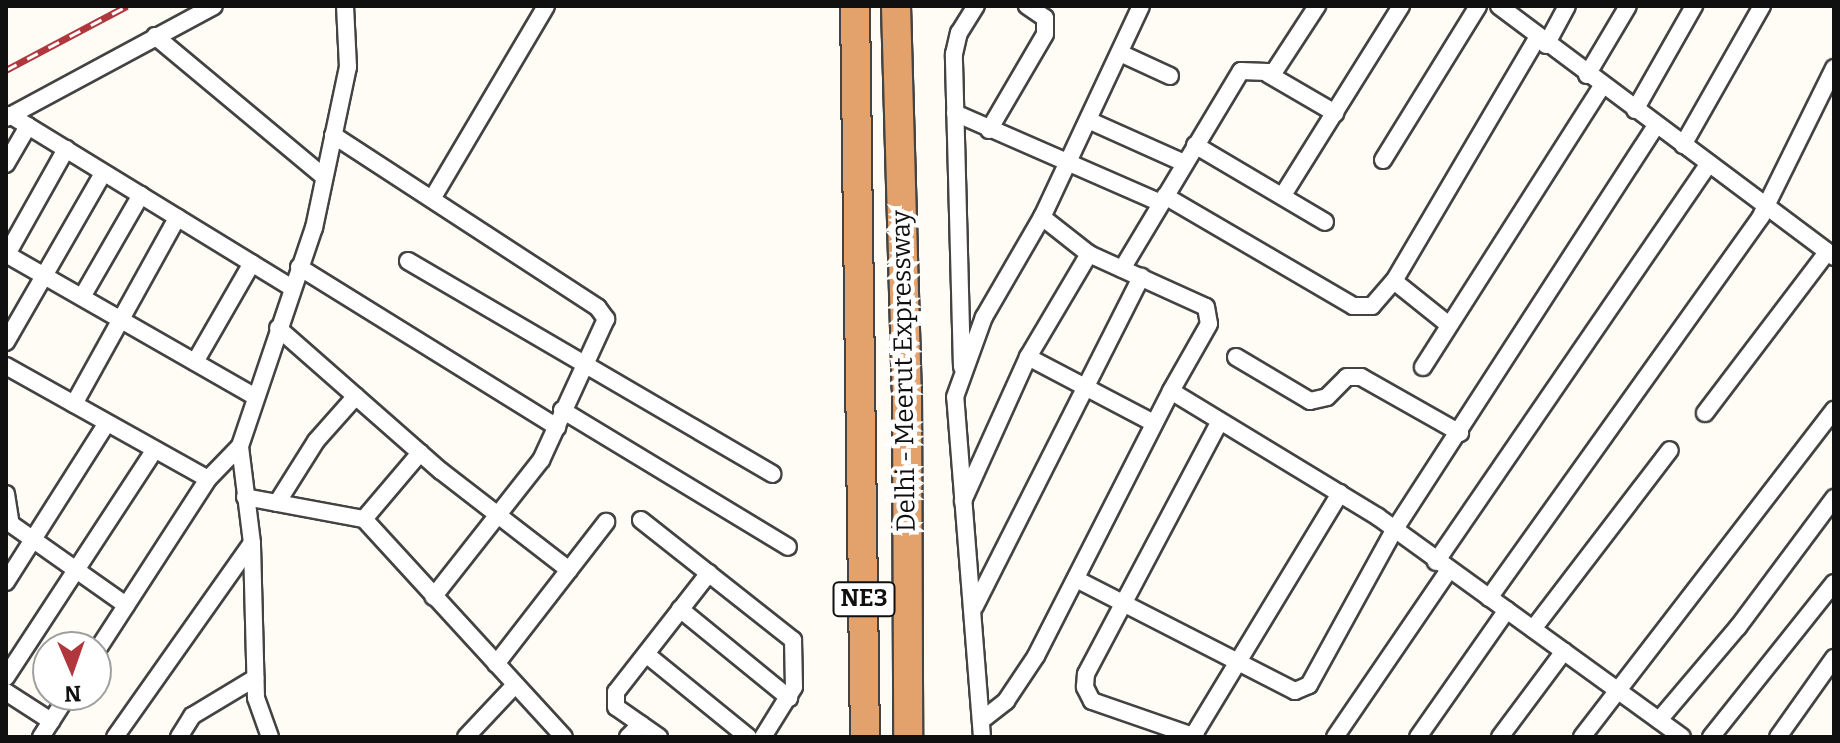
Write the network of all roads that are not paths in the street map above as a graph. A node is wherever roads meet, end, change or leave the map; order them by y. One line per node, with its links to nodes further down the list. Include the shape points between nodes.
1 (214, 6): 17 (street)
2 (345, 6): 33 (street, via 348,67)
3 (546, 6): 46 (street)
4 (855, 6): 152 (highway, Delhi - Meerut Expressway / NE3)
5 (896, 6): 153 (highway, Delhi - Meerut Expressway / NE3, via 907,389)
6 (976, 6): 26 (street, via 955,43)
7 (1027, 6): 32 (street, via 1045,18 1045,34)
8 (1141, 6): 19 (street)
9 (1317, 6): 21 (street)
10 (1401, 6): 27 (street)
11 (1478, 6): 37 (street)
12 (1499, 6): 18 (street)
13 (1567, 6): 18 (street)
14 (1628, 6): 22 (street)
15 (1694, 6): 25 (street)
16 (1762, 6): 35 (street)
17 (155, 36): 28 (street); 43 (street)
18 (1542, 41): 22 (street); 61 (street)
19 (1120, 53): 23 (street); 29 (street)
20 (1834, 68): 48 (street)
21 (1268, 74): 27 (street); 34 (street, via 1241,71)
22 (1587, 75): 24 (street)
23 (1170, 76)
24 (1603, 84): 25 (street); 65 (street)
25 (1635, 110): 30 (street)
26 (955, 113): 32 (street); 74 (street)
27 (1335, 113): 45 (street)
28 (8, 117): 31 (street)
29 (1088, 120): 38 (street); 41 (street)
30 (1656, 125): 35 (street); 86 (street)
31 (28, 126): 36 (street); 39 (street)
32 (989, 130): 41 (street)
33 (333, 135): 43 (street); 46 (street)
34 (1195, 145): 38 (street); 45 (street)
35 (1683, 145): 40 (street)
36 (66, 149): 42 (street); 54 (street)
37 (1383, 160)
38 (1184, 163): 47 (street)
39 (6, 164)
40 (1709, 164): 48 (street); 107 (street)
41 (1067, 165): 47 (street); 49 (street)
42 (103, 173): 44 (street); 59 (street)
43 (324, 177): 57 (street)
44 (141, 195): 50 (street); 63 (street)
45 (1283, 195): 51 (street)
46 (432, 199): 71 (street, via 604,313 603,329)
47 (1163, 199): 58 (street); 61 (street, via 1353,306 1372,306)
48 (1766, 206): 53 (street); 115 (street)
49 (1042, 217): 52 (street); 74 (street, via 984,317)
50 (177, 218): 56 (street); 64 (street)
51 (1325, 222)
52 (1089, 254): 58 (street); 68 (street)
53 (1830, 254): 81 (street)
54 (6, 255): 59 (street)
55 (408, 261): 71 (street)
56 (252, 263): 62 (street); 70 (street)
57 (299, 267): 62 (street); 82 (street)
58 (1122, 269): 60 (street)
59 (45, 276): 63 (street); 67 (street)
60 (1141, 277): 75 (street); 76 (street, via 1206,307 1209,324)
61 (1394, 281): 65 (street)
62 (292, 288): 66 (street)
63 (82, 297): 64 (street)
64 (120, 319): 70 (street); 79 (street)
65 (1449, 325): 73 (street)
66 (278, 328): 77 (street); 78 (street)
67 (6, 342)
68 (1028, 357): 75 (street); 97 (street)
69 (1236, 357): 86 (street, via 1310,401 1327,397 1347,377 1361,377)
70 (195, 362): 77 (street)
71 (583, 364): 82 (street); 91 (street)
72 (6, 366): 79 (street)
73 (1423, 367)
74 (962, 372): 97 (street, via 953,415)
75 (1087, 389): 84 (street); 118 (street)
76 (1171, 391): 83 (street); 84 (street)
77 (254, 396): 87 (street)
78 (356, 396): 90 (street); 98 (street, via 316,441)
79 (74, 404): 85 (street)
80 (1834, 410): 131 (street)
81 (1705, 413)
82 (560, 418): 99 (street, via 541,460); 106 (street)
83 (1220, 421): 93 (street); 116 (street)
84 (1152, 422): 111 (street)
85 (107, 423): 89 (street); 104 (street)
86 (1460, 433): 103 (street)
87 (240, 446): 92 (street); 95 (street)
88 (1670, 450): 121 (street)
89 (154, 451): 92 (street); 108 (street)
90 (420, 453): 99 (street); 100 (street)
91 (772, 474)
92 (208, 479): 117 (street)
93 (1340, 493): 103 (street); 126 (street)
94 (6, 494): 104 (street, via 7,518)
95 (245, 497): 98 (street); 105 (street)
96 (1834, 498): 135 (street, via 1738,627)
97 (963, 502): 118 (street)
98 (277, 503): 100 (street)
99 (499, 516): 109 (street); 114 (street)
100 (364, 519): 114 (street)
101 (641, 520): 110 (street)
102 (606, 522): 109 (street)
103 (1393, 532): 107 (street); 126 (street, via 1309,685 1295,691)
104 (35, 540): 108 (street); 112 (street)
105 (252, 543): 129 (street); 143 (street)
106 (788, 547)
107 (1442, 566): 115 (street); 154 (street)
108 (77, 570): 117 (street); 128 (street)
109 (569, 570): 127 (street)
110 (709, 573): 119 (street); 133 (street, via 793,640 796,669)
111 (1076, 579): 116 (street); 138 (street, via 1026,672)
112 (6, 582)
113 (1834, 583): 158 (street)
114 (433, 597): 127 (street)
115 (1489, 598): 120 (street)
116 (1127, 601): 126 (street); 139 (street, via 1086,674 1086,695)
117 (126, 605): 122 (street)
118 (975, 607): 138 (street)
119 (680, 609): 124 (street); 133 (street)
120 (1507, 610): 121 (street); 155 (street)
121 (1533, 629): 123 (street)
122 (109, 631)
123 (1564, 651): 131 (street); 156 (street)
124 (646, 654): 137 (street, via 614,699 616,707); 150 (street)
125 (1834, 658): 159 (street)
126 (1240, 662): 140 (street)
127 (496, 664): 130 (street)
128 (6, 677)
129 (255, 678): 144 (street, via 192,716); 145 (street)
130 (515, 685): 146 (street); 147 (street)
131 (1616, 689): 135 (street); 157 (street)
132 (6, 692): 136 (street)
133 (789, 698): 151 (street)
134 (58, 711): 136 (street)
135 (1659, 720): 141 (street)
136 (51, 721): 142 (street)
137 (641, 724): 148 (street); 149 (street)
138 (982, 729)
139 (1164, 731): 140 (street)
140 (1194, 736)
141 (1677, 736)
142 (41, 737)
143 (115, 737)
144 (179, 737)
145 (270, 737)
146 (466, 737)
147 (564, 737)
148 (628, 737)
149 (659, 737)
150 (748, 737)
151 (763, 737)
152 (865, 737)
153 (908, 737)
154 (1335, 737)
155 (1418, 737)
156 (1500, 737)
157 (1582, 737)
158 (1711, 737)
159 (1778, 737)

